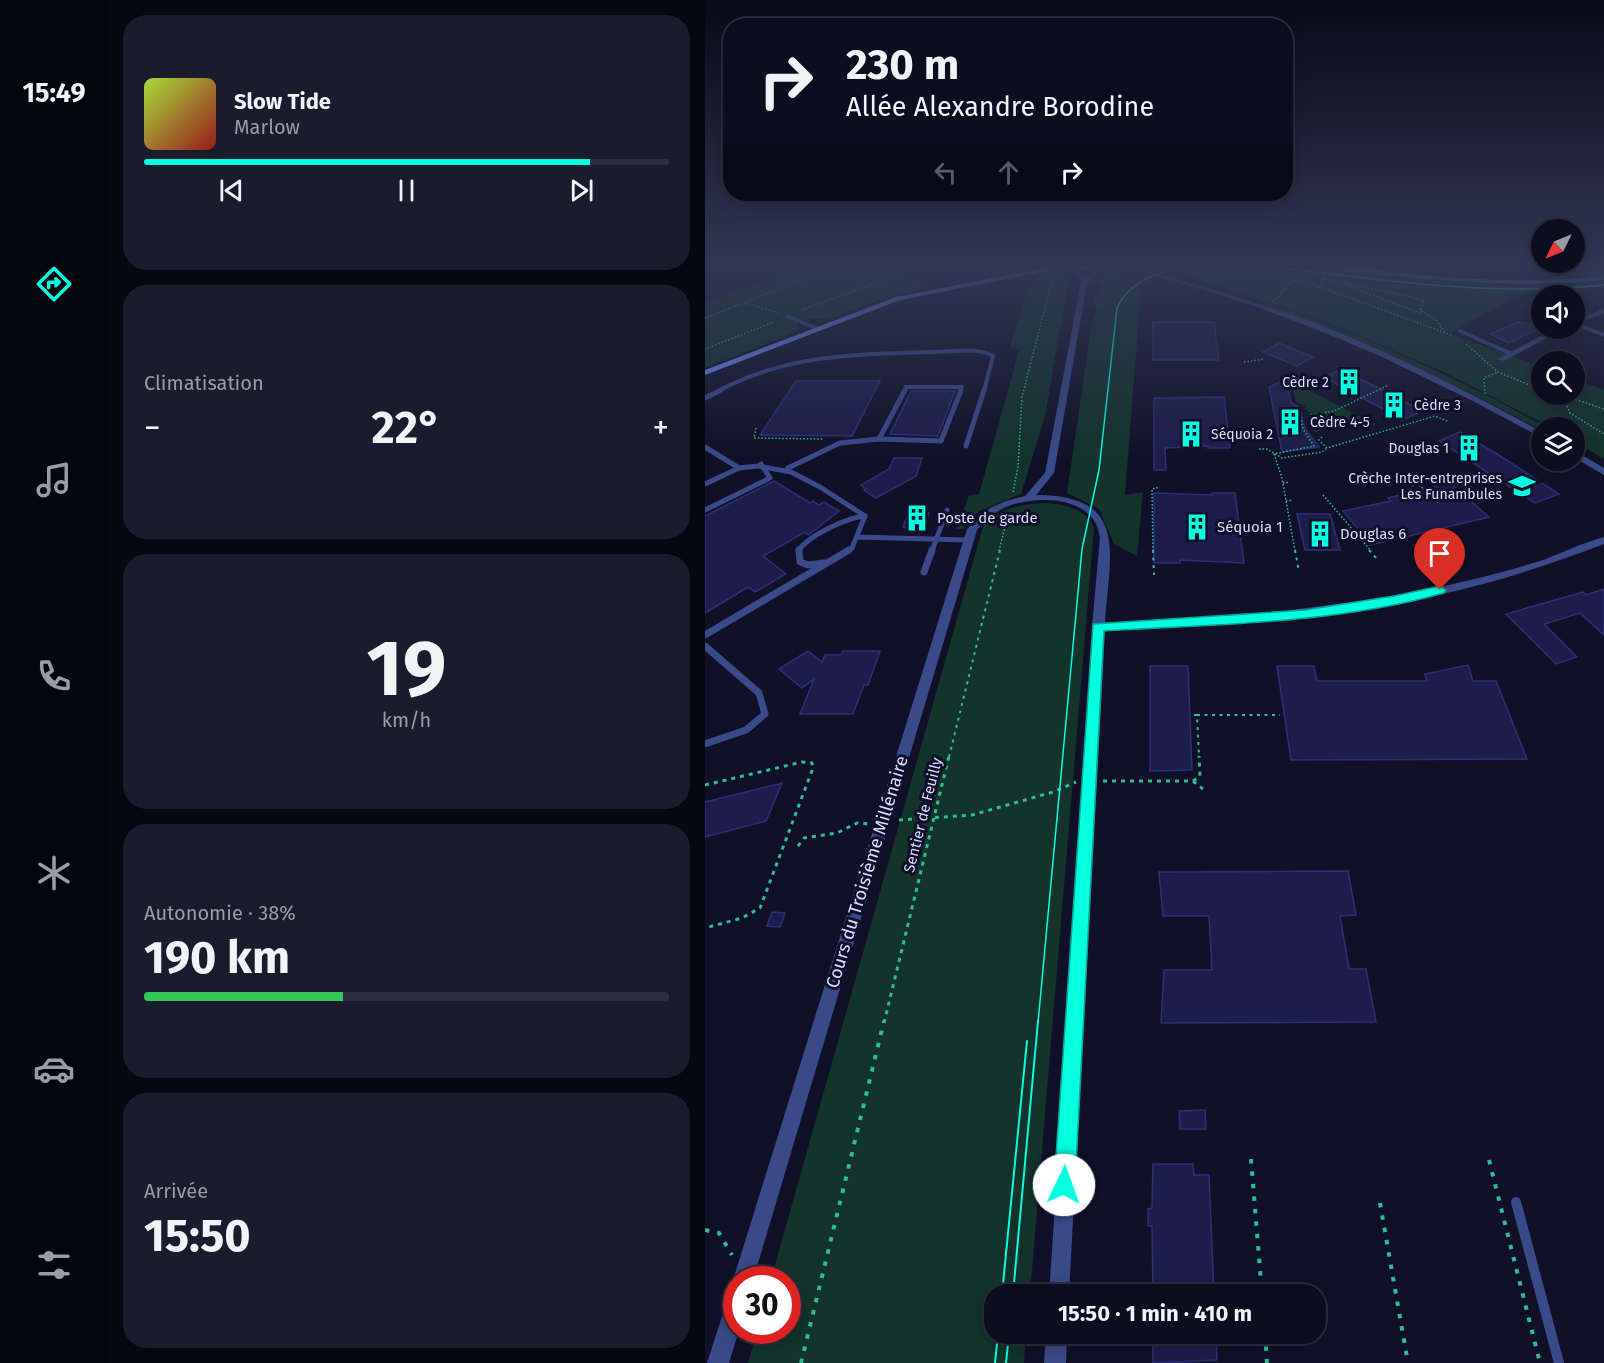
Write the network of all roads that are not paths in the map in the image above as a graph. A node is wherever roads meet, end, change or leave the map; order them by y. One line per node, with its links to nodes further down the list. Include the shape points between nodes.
1 (812, 330): 8 (street)
2 (1075, 330): 19 (street)
3 (1324, 330): 10 (street, via 1468,395)
4 (1460, 331): 6 (lane)
5 (1541, 339): 6 (street)
6 (1512, 354): 7 (street)
7 (1501, 359)
8 (705, 373)
9 (705, 398): 12 (lane, via 729,384 806,357 988,353 993,362)
10 (1531, 429)
11 (878, 441): 11 (lane, via 941,441 962,387 906,387); 17 (lane, via 850,440)
12 (966, 446)
13 (705, 447): 16 (lane)
14 (1585, 460): 18 (street)
15 (761, 464): 16 (lane); 17 (lane); 23 (lane, via 770,478)
16 (739, 468): 20 (lane)
17 (788, 468): 25 (lane)
18 (1604, 472)
19 (1049, 473): 21 (street); 22 (street)
20 (705, 484)
21 (1029, 498): 22 (street, Cours du Troisième Millénaire); 28 (street, Cours du Troisième Millénaire, via 1010,502 980,520)
22 (1058, 498): 32 (street, Cours du Troisième Millénaire, via 1085,508 1103,527)
23 (705, 510)
24 (947, 510): 27 (lane)
25 (865, 516): 26 (lane); 30 (lane, via 849,518 798,550 800,562)
26 (857, 537): 27 (lane); 30 (lane, via 852,548)
27 (936, 539): 28 (lane); 31 (lane)
28 (967, 540): 37 (street, Cours du Troisième Millénaire)
29 (1604, 540): 32 (street, via 1513,573 1394,600 1288,615)
30 (829, 562): 33 (lane)
31 (924, 572)
32 (1098, 627): 38 (street, Cours du Troisième Millénaire)
33 (705, 635)
34 (705, 646): 35 (lane, via 759,693 765,714 746,729)
35 (705, 744)
36 (1516, 1202): 43 (lane)
37 (747, 1266)
38 (1060, 1284)
39 (724, 1344): 41 (street)
40 (1056, 1344): 42 (street)
41 (718, 1363)
42 (1055, 1363)
43 (1559, 1363)

